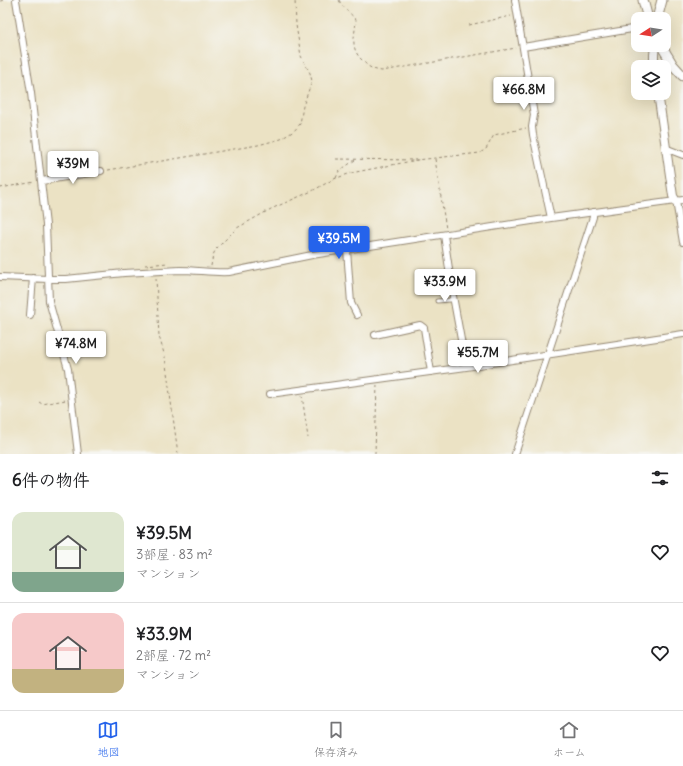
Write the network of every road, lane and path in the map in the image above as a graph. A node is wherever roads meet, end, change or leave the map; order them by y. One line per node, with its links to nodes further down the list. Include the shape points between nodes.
1 (4, 0): 8 (path)
2 (16, 0): 27 (street, via 32,93)
3 (295, 0): 25 (path, via 301,56 312,81 300,124 294,131 281,139 258,145)
4 (339, 0): 14 (path, via 343,8 356,20 354,50 368,67 374,70 382,71)
5 (515, 0): 11 (street)
6 (643, 0): 9 (main road)
7 (662, 0): 10 (main road)
8 (0, 1)
9 (646, 12)
10 (659, 12)
11 (518, 15): 12 (path); 14 (street)
12 (470, 26)
13 (631, 29): 14 (street)
14 (523, 47): 18 (street, via 534,115)
15 (665, 52): 16 (main road)
16 (683, 76)
17 (659, 100): 19 (street)
18 (532, 127): 21 (path, via 494,135 486,149 480,153); 31 (street)
19 (665, 148): 20 (street); 29 (street, via 673,196)
20 (683, 155)
21 (435, 158): 24 (path); 32 (path)
22 (336, 159): 23 (path)
23 (355, 160): 24 (path); 26 (path, via 339,171)
24 (417, 160): 26 (path)
25 (101, 171): 27 (street)
26 (336, 178): 36 (path, via 237,228 216,249)
27 (42, 181): 28 (path); 39 (street)
28 (0, 188)
29 (680, 201): 30 (street); 33 (street)
30 (593, 212): 31 (street); 46 (street)
31 (551, 218): 32 (street)
32 (446, 235): 34 (street); 40 (street)
33 (683, 242)
34 (347, 250): 36 (street, via 230,272); 43 (street, via 351,303)
35 (156, 271): 36 (street); 39 (street); 56 (path, via 159,336 165,357)
36 (212, 271)
37 (0, 276): 38 (street)
38 (33, 278): 39 (street); 42 (street)
39 (48, 279): 52 (street, via 49,301 68,369)
40 (453, 296): 41 (lane, via 450,300); 47 (street)
41 (438, 302)
42 (30, 315)
43 (356, 315)
44 (683, 334): 46 (street)
45 (375, 335): 48 (street, via 420,325 424,328)
46 (548, 354): 47 (street); 58 (street)
47 (466, 367): 48 (street)
48 (431, 372): 49 (street)
49 (378, 380): 50 (street); 57 (path)
50 (301, 390): 51 (street); 54 (path)
51 (270, 394)
52 (72, 398): 53 (path, via 62,402); 55 (street)
53 (39, 402)
54 (308, 438)
55 (78, 454)
56 (178, 454)
57 (375, 454)
58 (515, 454)

